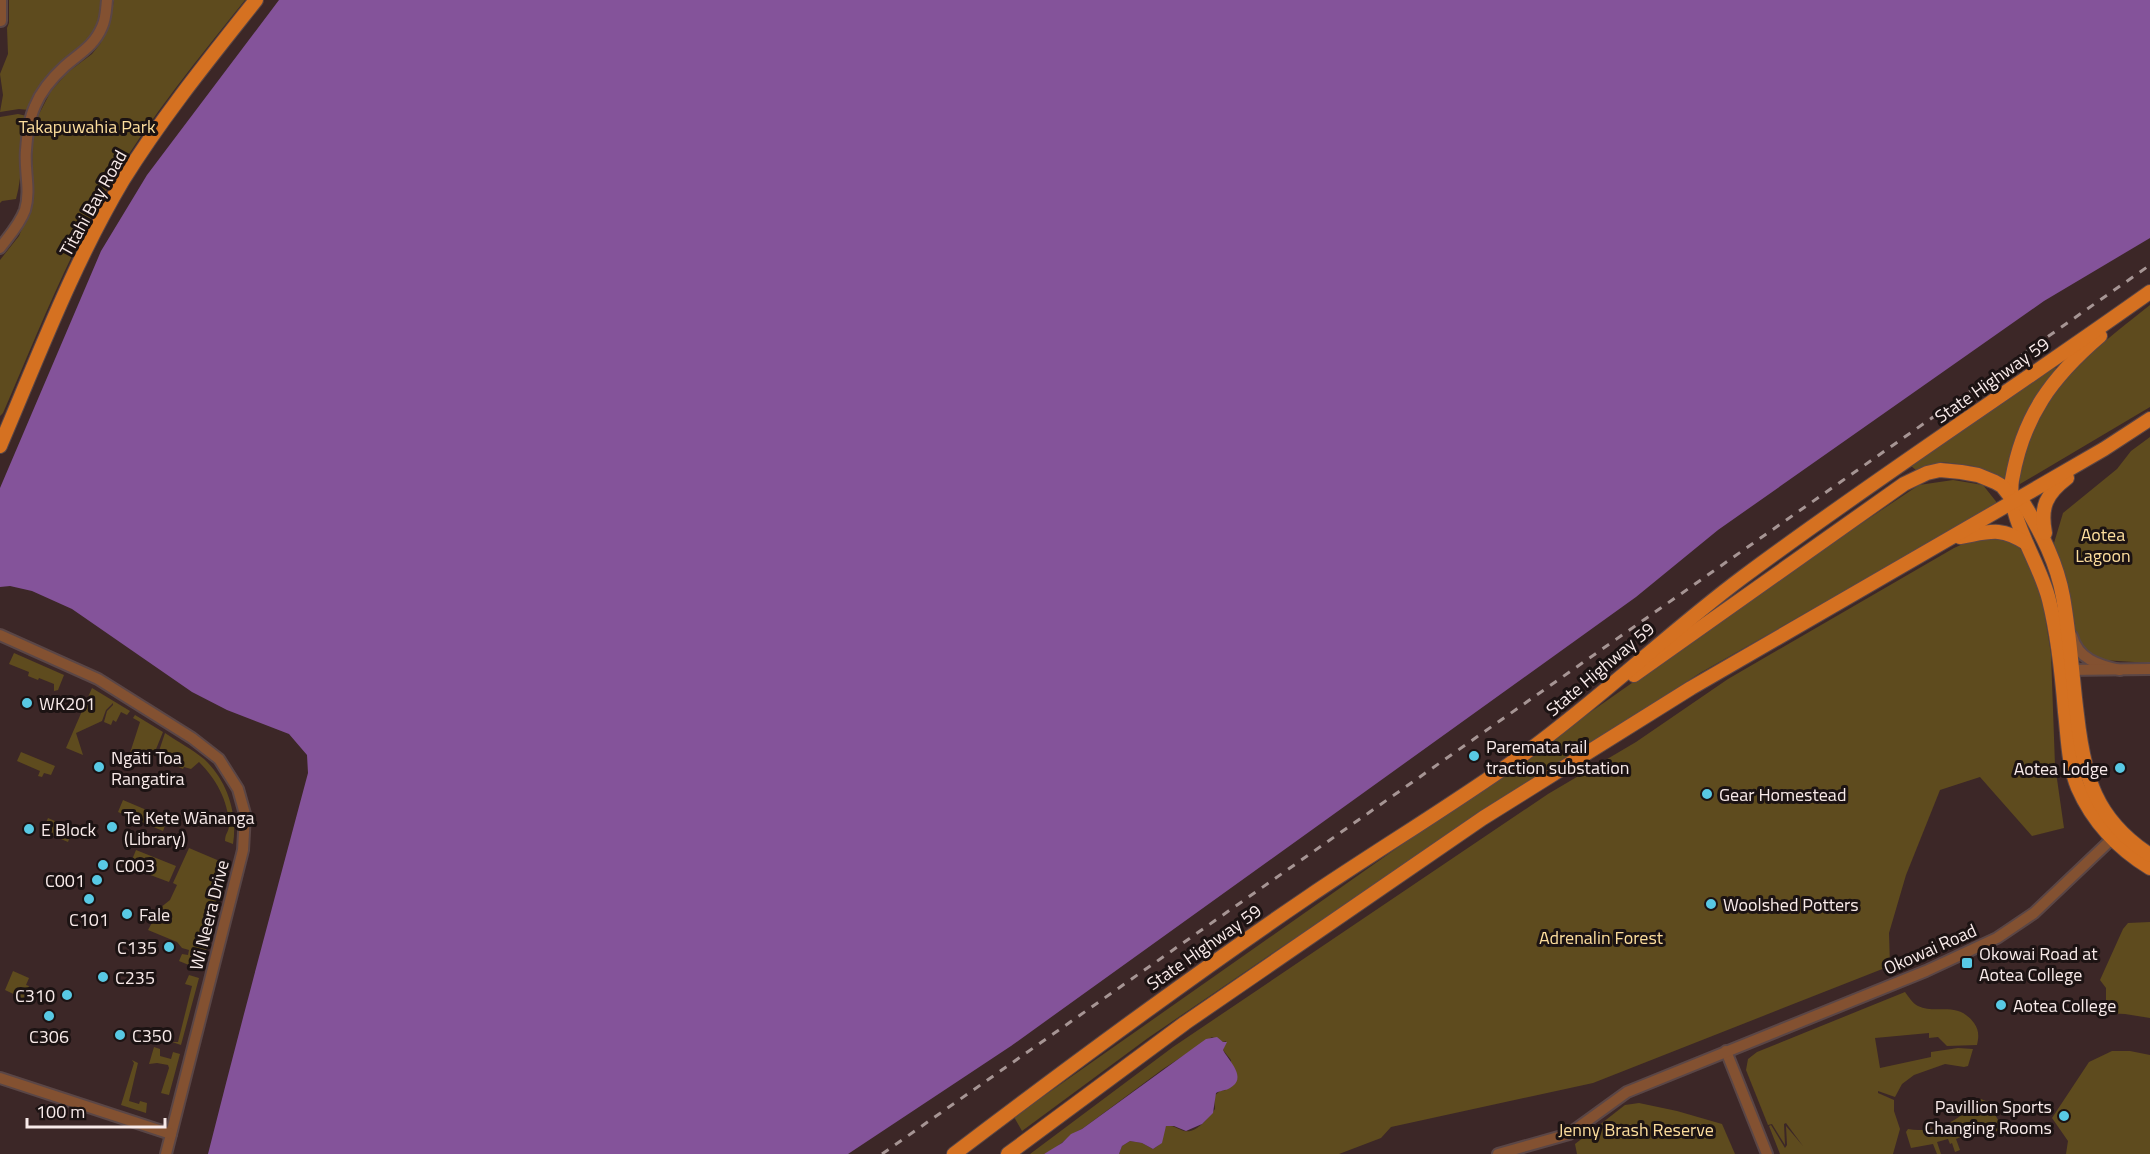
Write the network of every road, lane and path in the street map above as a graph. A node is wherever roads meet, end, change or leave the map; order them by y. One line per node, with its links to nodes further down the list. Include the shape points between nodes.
1 (1, 0): 4 (street)
2 (107, 0): 5 (street, via 104,25 90,48 64,67 35,106 26,151 28,197 14,230)
3 (256, 0): 9 (main road, Titahi Bay Road, via 123,180 78,267)
4 (1, 21)
5 (0, 248)
6 (2150, 292): 7 (main road, State Highway 59)
7 (2136, 302): 11 (main road, via 2070,364 2032,414 2012,482); 20 (main road, State Highway 59, via 1745,575)
8 (2150, 419): 10 (main road)
9 (0, 446)
10 (2104, 449): 11 (main road); 14 (main road, via 2049,494 2042,519)
11 (2014, 501): 12 (main road); 13 (main road, via 2013,510); 14 (main road, via 2024,504); 20 (main road, via 2002,486 1978,475 1927,472 1904,484)
12 (1949, 539): 13 (main road, via 1997,531); 30 (main road, via 1692,688 1483,818 1185,1023)
13 (2026, 543): 18 (main road, via 2039,567)
14 (2048, 548): 15 (main road)
15 (2063, 597): 18 (main road); 19 (street, via 2075,646 2082,655)
16 (0, 635): 26 (street, Wi Neera Drive, via 86,673 192,738 219,759 238,789 244,814 243,850)
17 (2150, 669): 19 (street)
18 (2066, 670): 19 (street); 21 (main road, via 2086,773)
19 (2120, 670)
20 (1533, 747): 29 (main road, State Highway 59, via 1213,963)
21 (2116, 835): 22 (main road); 23 (main road, via 2137,860); 24 (street, Okowai Road, via 2034,913 1997,938 1926,971)
22 (2150, 855)
23 (2150, 868)
24 (1726, 1051): 27 (street, Okowai Road, via 1627,1092 1569,1134); 32 (street)
25 (0, 1078): 26 (street)
26 (171, 1134): 28 (street, Wi Neera Drive)
27 (1521, 1151): 31 (street, Okowai Road)
28 (166, 1154)
29 (954, 1154)
30 (1008, 1154)
31 (1498, 1154)
32 (1767, 1154)

